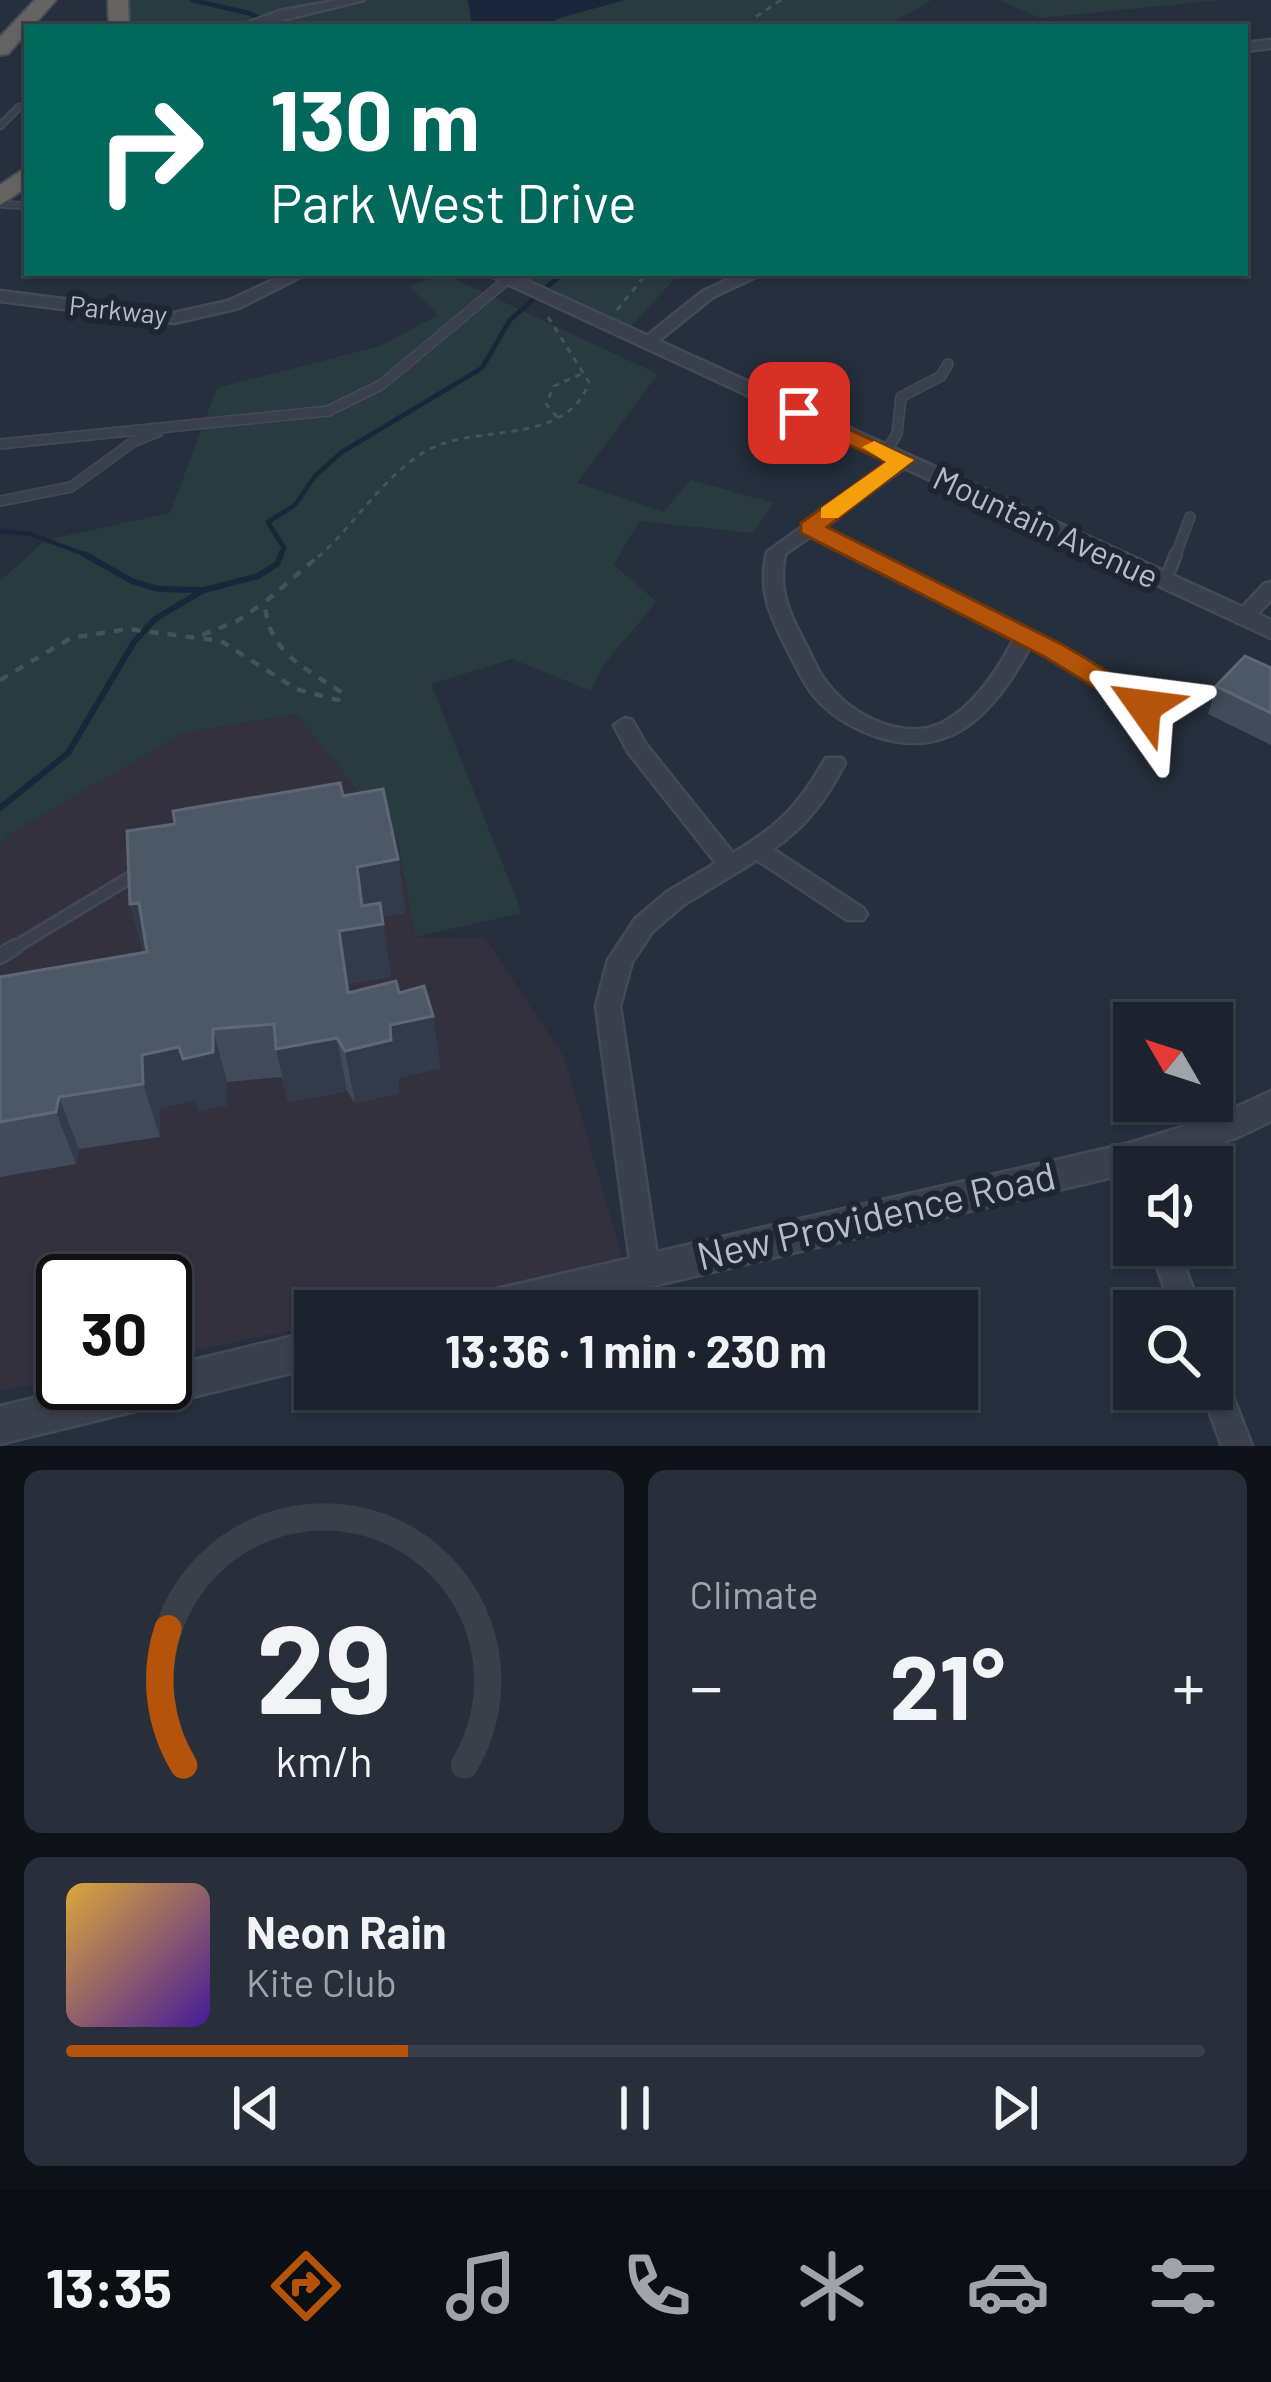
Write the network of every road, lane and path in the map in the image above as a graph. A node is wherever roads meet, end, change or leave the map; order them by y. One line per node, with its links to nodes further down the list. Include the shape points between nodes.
1 (46, 0): 4 (highway)
2 (358, 0): 6 (street)
3 (781, 0): 7 (path)
4 (24, 24)
5 (24, 24): 8 (highway)
6 (250, 24)
7 (756, 24)
8 (0, 51)
9 (19, 107): 10 (lane)
10 (0, 126)
11 (24, 177): 12 (highway)
12 (0, 201)
13 (295, 276): 17 (street, Parkway, via 233,305 174,318)
14 (644, 276): 19 (path)
15 (749, 276): 20 (street, via 708,294)
16 (509, 280): 18 (street, Mountain Avenue); 24 (lane, via 406,371 350,404)
17 (0, 296)
18 (547, 304): 20 (street, Mountain Avenue); 22 (path)
19 (613, 314)
20 (646, 343): 26 (street, Mountain Avenue)
21 (948, 364): 26 (lane, via 901,397)
22 (582, 374): 23 (path, via 589,391); 23 (path, via 554,386 546,404)
23 (557, 417): 32 (path, via 425,453)
24 (172, 427): 25 (lane); 27 (lane, via 133,442 71,487)
25 (0, 444)
26 (894, 457): 29 (street); 30 (street, Mountain Avenue)
27 (0, 501)
28 (1190, 517): 30 (lane)
29 (810, 528): 36 (street); 36 (street, via 776,552 770,597 820,690 841,711 881,731 919,737 950,728 1009,671)
30 (1166, 582): 33 (street, Mountain Avenue)
31 (1271, 588): 33 (street)
32 (265, 602): 35 (path); 35 (path, via 272,641 344,694 338,700 296,688 240,649)
33 (1243, 618): 34 (street, Mountain Avenue)
34 (1271, 630)
35 (199, 636): 37 (path, via 128,628 71,638)
36 (1025, 636): 38 (street)
37 (0, 680)
38 (1144, 706)
39 (625, 725): 42 (street)
40 (834, 763): 41 (street, via 812,807)
41 (755, 848): 42 (street); 44 (street)
42 (729, 863): 49 (street, via 641,924 611,973 608,1006)
43 (151, 865): 45 (lane)
44 (855, 914)
45 (0, 956)
46 (1271, 1106): 47 (street, New Providence Road)
47 (1177, 1146)
48 (1113, 1167): 49 (street, New Providence Road)
49 (645, 1269): 50 (street, New Providence Road)
50 (560, 1290)
51 (294, 1354): 53 (street)
52 (1224, 1410): 54 (street)
53 (0, 1425)
54 (1237, 1446)

